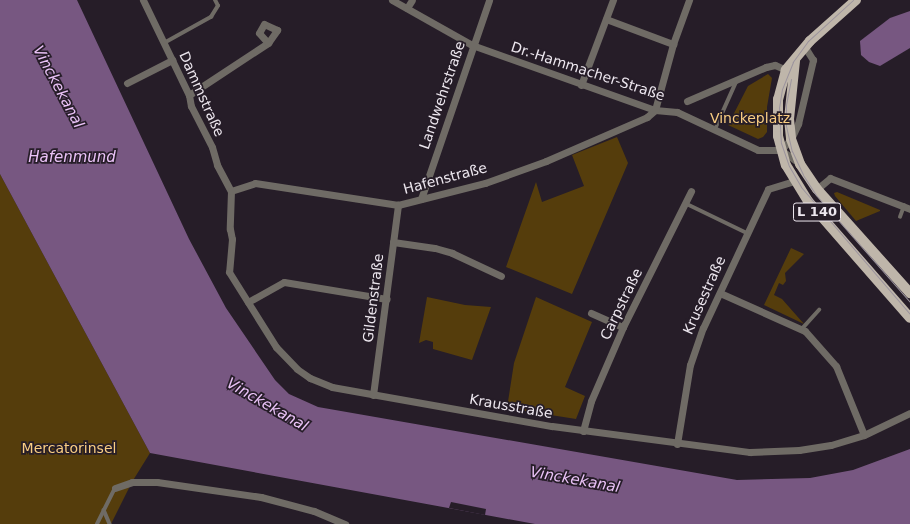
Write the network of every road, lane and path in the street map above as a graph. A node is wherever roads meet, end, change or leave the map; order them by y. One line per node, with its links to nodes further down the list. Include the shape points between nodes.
1 (143, 0): 12 (street, Dammstraße)
2 (215, 0): 12 (lane, via 218,6 212,17)
3 (392, 0): 9 (street, Dr.-Hammacher-Straße)
4 (412, 0): 9 (street)
5 (489, 0): 14 (street, Landwehrstraße)
6 (612, 0): 10 (street)
7 (689, 0): 13 (street)
8 (856, 0): 15 (main road, L 140)
9 (407, 8): 14 (street, Dr.-Hammacher-Straße)
10 (606, 19): 13 (street); 21 (street)
11 (268, 42): 22 (street)
12 (164, 44): 16 (street, Dammstraße)
13 (673, 44): 24 (street)
14 (472, 45): 21 (street, Dr.-Hammacher-Straße); 33 (street, Landwehrstraße)
15 (805, 47): 17 (main road, L 140); 26 (street, via 813,60 798,124)
16 (172, 60): 20 (street); 22 (street, Dammstraße)
17 (795, 61): 18 (main road, L 140); 26 (main road, L 140, via 789,106)
18 (786, 70): 19 (street, via 775,65); 27 (main road, L 140, via 776,110)
19 (736, 82): 23 (street); 25 (lane)
20 (127, 83)
21 (581, 85): 24 (street, Dr.-Hammacher-Straße)
22 (190, 95): 31 (street, Dammstraße, via 192,106 212,147 217,165)
23 (687, 101)
24 (655, 110): 25 (street, Dr.-Hammacher-Straße, via 677,112); 33 (street, Hafenstraße, via 647,117 546,160 485,183)
25 (715, 130): 27 (street, Dr.-Hammacher-Straße, via 758,150)
26 (791, 139): 27 (street); 28 (main road, L 140)
27 (781, 150): 28 (street); 29 (main road, L 140)
28 (800, 164): 30 (main road, L 140)
29 (794, 180): 39 (street, Krusestraße, via 768,189); 48 (main road, L 140, via 808,201)
30 (817, 189): 37 (street, via 830,178); 43 (main road, L 140)
31 (231, 191): 34 (street, Dammstraße); 36 (street, Hafenstraße, via 255,183)
32 (691, 191): 35 (street, Carpstraße)
33 (421, 199): 36 (street, Hafenstraße)
34 (231, 201): 45 (street, Krausstraße, via 232,240 229,272)
35 (685, 203): 39 (lane); 49 (street, Carpstraße)
36 (398, 205): 40 (street, Gildenstraße)
37 (907, 208): 38 (lane)
38 (900, 217)
39 (748, 233): 42 (street, Krusestraße)
40 (393, 242): 41 (street, via 452,253); 44 (street, Gildenstraße)
41 (501, 276)
42 (720, 293): 50 (street); 55 (street, Krusestraße, via 690,364)
43 (910, 293)
44 (387, 299): 45 (street, via 284,282); 51 (street, Gildenstraße)
45 (248, 302): 51 (street, Krausstraße, via 276,347 297,369 310,378 332,387)
46 (819, 310): 50 (lane)
47 (591, 313): 49 (street)
48 (910, 318)
49 (624, 327): 53 (street, Carpstraße, via 590,401)
50 (801, 330): 54 (street, via 836,366)
51 (373, 395): 53 (street, Krausstraße)
52 (910, 413): 54 (street, Krausstraße)
53 (583, 431): 55 (street, Krausstraße)
54 (864, 435): 55 (street, Krausstraße, via 830,445 799,450 750,452)
55 (677, 444)
56 (114, 488): 57 (lane); 60 (street, via 132,482 157,482 261,497 314,511)
57 (104, 510): 58 (lane); 59 (lane)
58 (98, 524)
59 (110, 524)
60 (345, 524)

